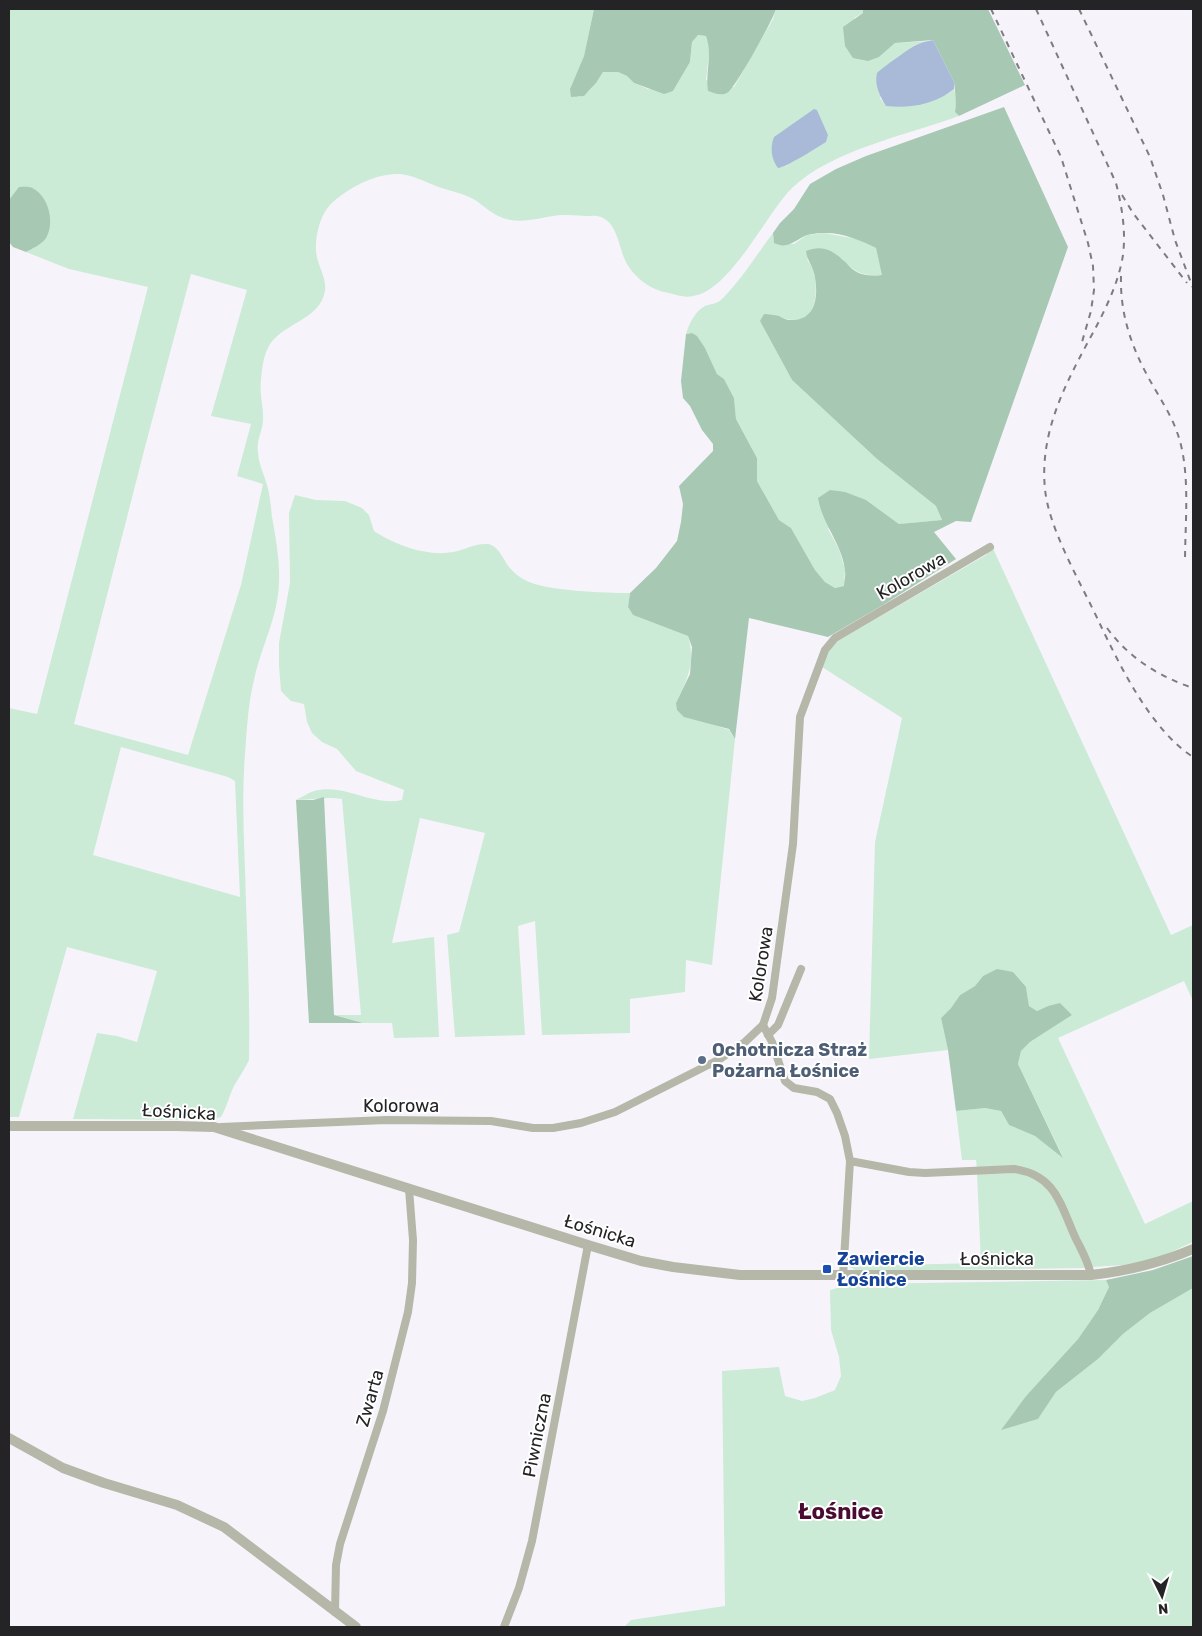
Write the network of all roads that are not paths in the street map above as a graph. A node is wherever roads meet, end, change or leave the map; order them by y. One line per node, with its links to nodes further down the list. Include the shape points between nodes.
1 (990, 547): 3 (street, Kolorowa, via 835,638 825,650 800,717 793,844 772,998)
2 (800, 969): 4 (street, via 778,1024)
3 (763, 1025): 4 (street); 6 (street, Kolorowa, via 745,1042 720,1058 615,1112 580,1123 533,1128 491,1121 386,1120)
4 (768, 1035): 7 (street, via 788,1084 824,1095 833,1104)
5 (9, 1126): 6 (street, Łośnicka)
6 (214, 1128): 8 (street, Łośnicka)
7 (850, 1161): 11 (street, via 925,1173 1028,1171 1059,1198); 12 (street)
8 (409, 1189): 9 (street, Łośnicka); 14 (street, Zwarta, via 413,1240 408,1312 383,1411 340,1544)
9 (588, 1245): 12 (street, Łośnicka, via 641,1260 705,1272); 16 (street, Piwniczna, via 532,1541 520,1588)
10 (1193, 1249): 11 (street, Łośnicka, via 1141,1267)
11 (1091, 1275): 12 (street, Łośnicka)
12 (843, 1276)
13 (9, 1438): 14 (street, via 63,1468 178,1505 224,1527)
14 (335, 1612): 15 (street)
15 (356, 1627)
16 (504, 1627)

